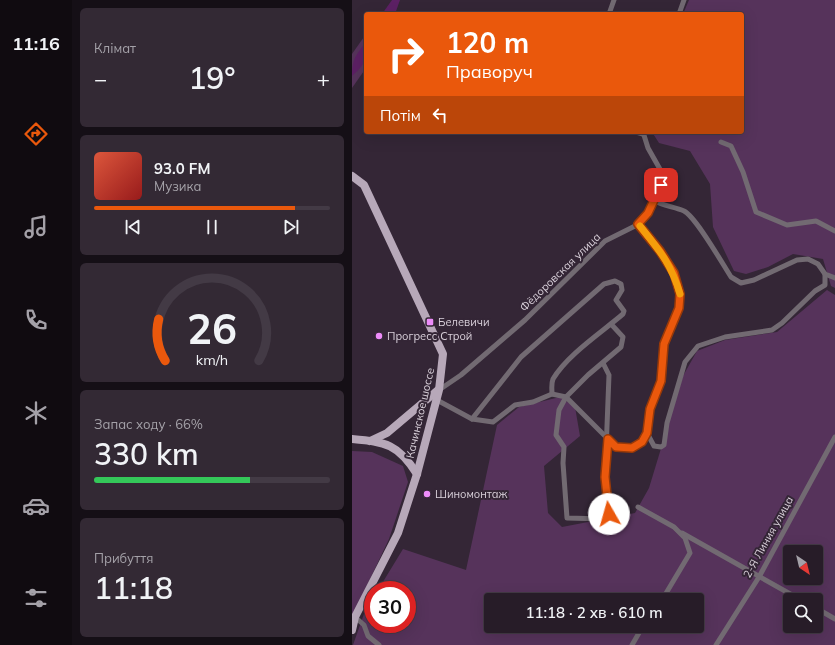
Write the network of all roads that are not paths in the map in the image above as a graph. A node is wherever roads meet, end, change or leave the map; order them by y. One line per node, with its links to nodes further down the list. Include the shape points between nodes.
1 (614, 0): 3 (street)
2 (684, 0): 4 (street)
3 (610, 12)
4 (680, 12)
5 (643, 134): 8 (street, Фёдоровская улица, via 661,171 661,185)
6 (721, 142): 10 (street, via 731,146 743,172 756,212 787,225 816,221)
7 (352, 176): 15 (main road, Качинское шоссе, via 364,185 443,354)
8 (655, 201): 9 (street, Фёдоровская улица); 11 (street, via 684,211 694,219 731,277 741,283 754,280 797,260 813,261)
9 (638, 224): 15 (street, Фёдоровская улица, via 605,240 525,320 461,375); 20 (street, via 674,273 680,294 679,308 664,344 661,381 650,409)
10 (835, 231)
11 (825, 274): 12 (street); 20 (street, via 825,285 772,330 725,337 698,346 685,362 667,423 664,445 654,446)
12 (835, 278)
13 (611, 324): 14 (street, via 623,337 621,347); 16 (street, via 559,371 552,380); 19 (street, via 624,311 616,300 622,290 621,284 615,281 604,284 521,357)
14 (603, 363): 17 (street); 23 (street, via 608,375)
15 (439, 390): 18 (main road, Качинское шоссе); 24 (main road, via 387,433)
16 (552, 394): 17 (street); 19 (street, via 515,405 493,422)
17 (566, 397): 23 (street); 23 (street, via 559,410 556,435 564,447 567,518 598,520 605,519 609,514 605,477)
18 (435, 399): 19 (street); 25 (main road, Качинское шоссе)
19 (472, 419)
20 (647, 433): 23 (street, via 642,442 632,448 616,447)
21 (835, 437): 28 (street, 2-Я Линия улица)
22 (352, 439): 24 (main road)
23 (608, 439)
24 (370, 441): 25 (main road, via 398,450)
25 (417, 474): 32 (main road, Качинское шоссе, via 398,533)
26 (638, 507): 27 (street, via 666,521)
27 (682, 534): 28 (street); 29 (street, via 686,538 690,553)
28 (759, 577): 30 (street); 38 (street, 2-Я Линия улица)
29 (666, 593)
30 (788, 593)
31 (823, 612): 33 (street)
32 (355, 617): 34 (main road, Качинское шоссе); 36 (street, via 364,625 368,636)
33 (835, 619)
34 (352, 630)
35 (640, 633): 37 (street)
36 (379, 645)
37 (632, 645)
38 (716, 645)

